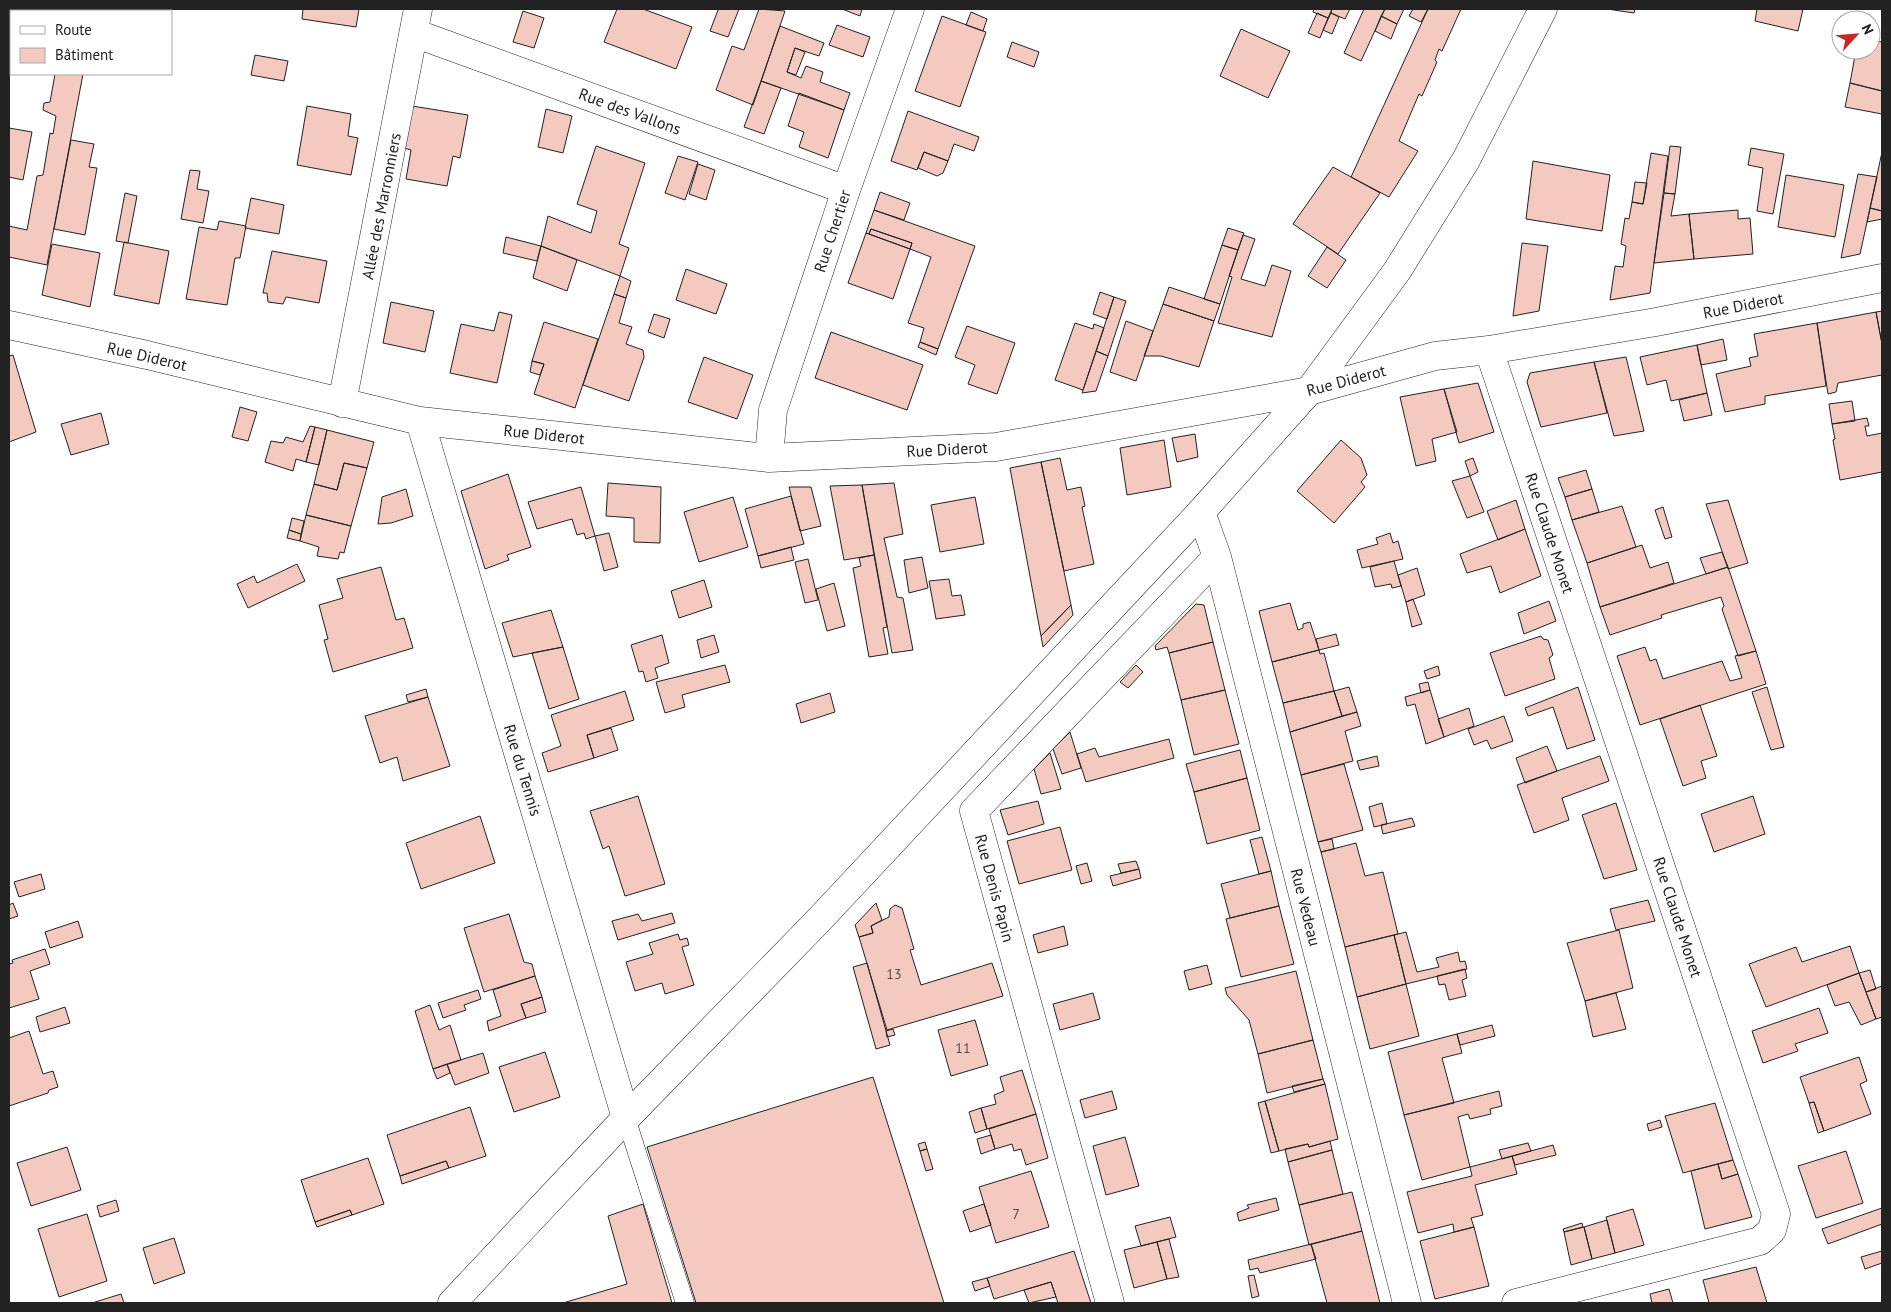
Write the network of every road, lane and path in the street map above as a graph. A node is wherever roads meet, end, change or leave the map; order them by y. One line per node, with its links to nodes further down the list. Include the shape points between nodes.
1 (910, 9): 4 (street, Rue Chertier)
2 (1543, 9): 8 (street, via 1466,160 1398,271)
3 (416, 21): 4 (street, Rue des Vallons); 9 (street, Allée des Marronniers)
4 (846, 190): 11 (street, Rue Chertier, via 773,410)
5 (1882, 278): 7 (street, Rue Diderot, via 1656,322)
6 (9, 325): 9 (street, Rue Diderot)
7 (1489, 350): 8 (street, Rue Diderot, via 1435,356); 19 (street, Rue Claude Monet, via 1776,1214 1772,1230 1760,1241)
8 (1309, 391): 11 (street, Rue Diderot, via 996,447); 12 (street)
9 (342, 403): 10 (street, Rue Diderot)
10 (420, 421): 11 (street, Rue Diderot); 14 (street, Rue du Tennis)
11 (769, 458)
12 (1201, 512): 13 (street, Rue Vedeau); 14 (street, via 818,920)
13 (1216, 557): 17 (street, Rue Denis Papin, via 974,810); 18 (street, Rue Vedeau)
14 (626, 1118): 15 (street); 16 (lane)
15 (452, 1303)
16 (685, 1303)
17 (1110, 1303)
18 (1407, 1303)
19 (1516, 1303)

